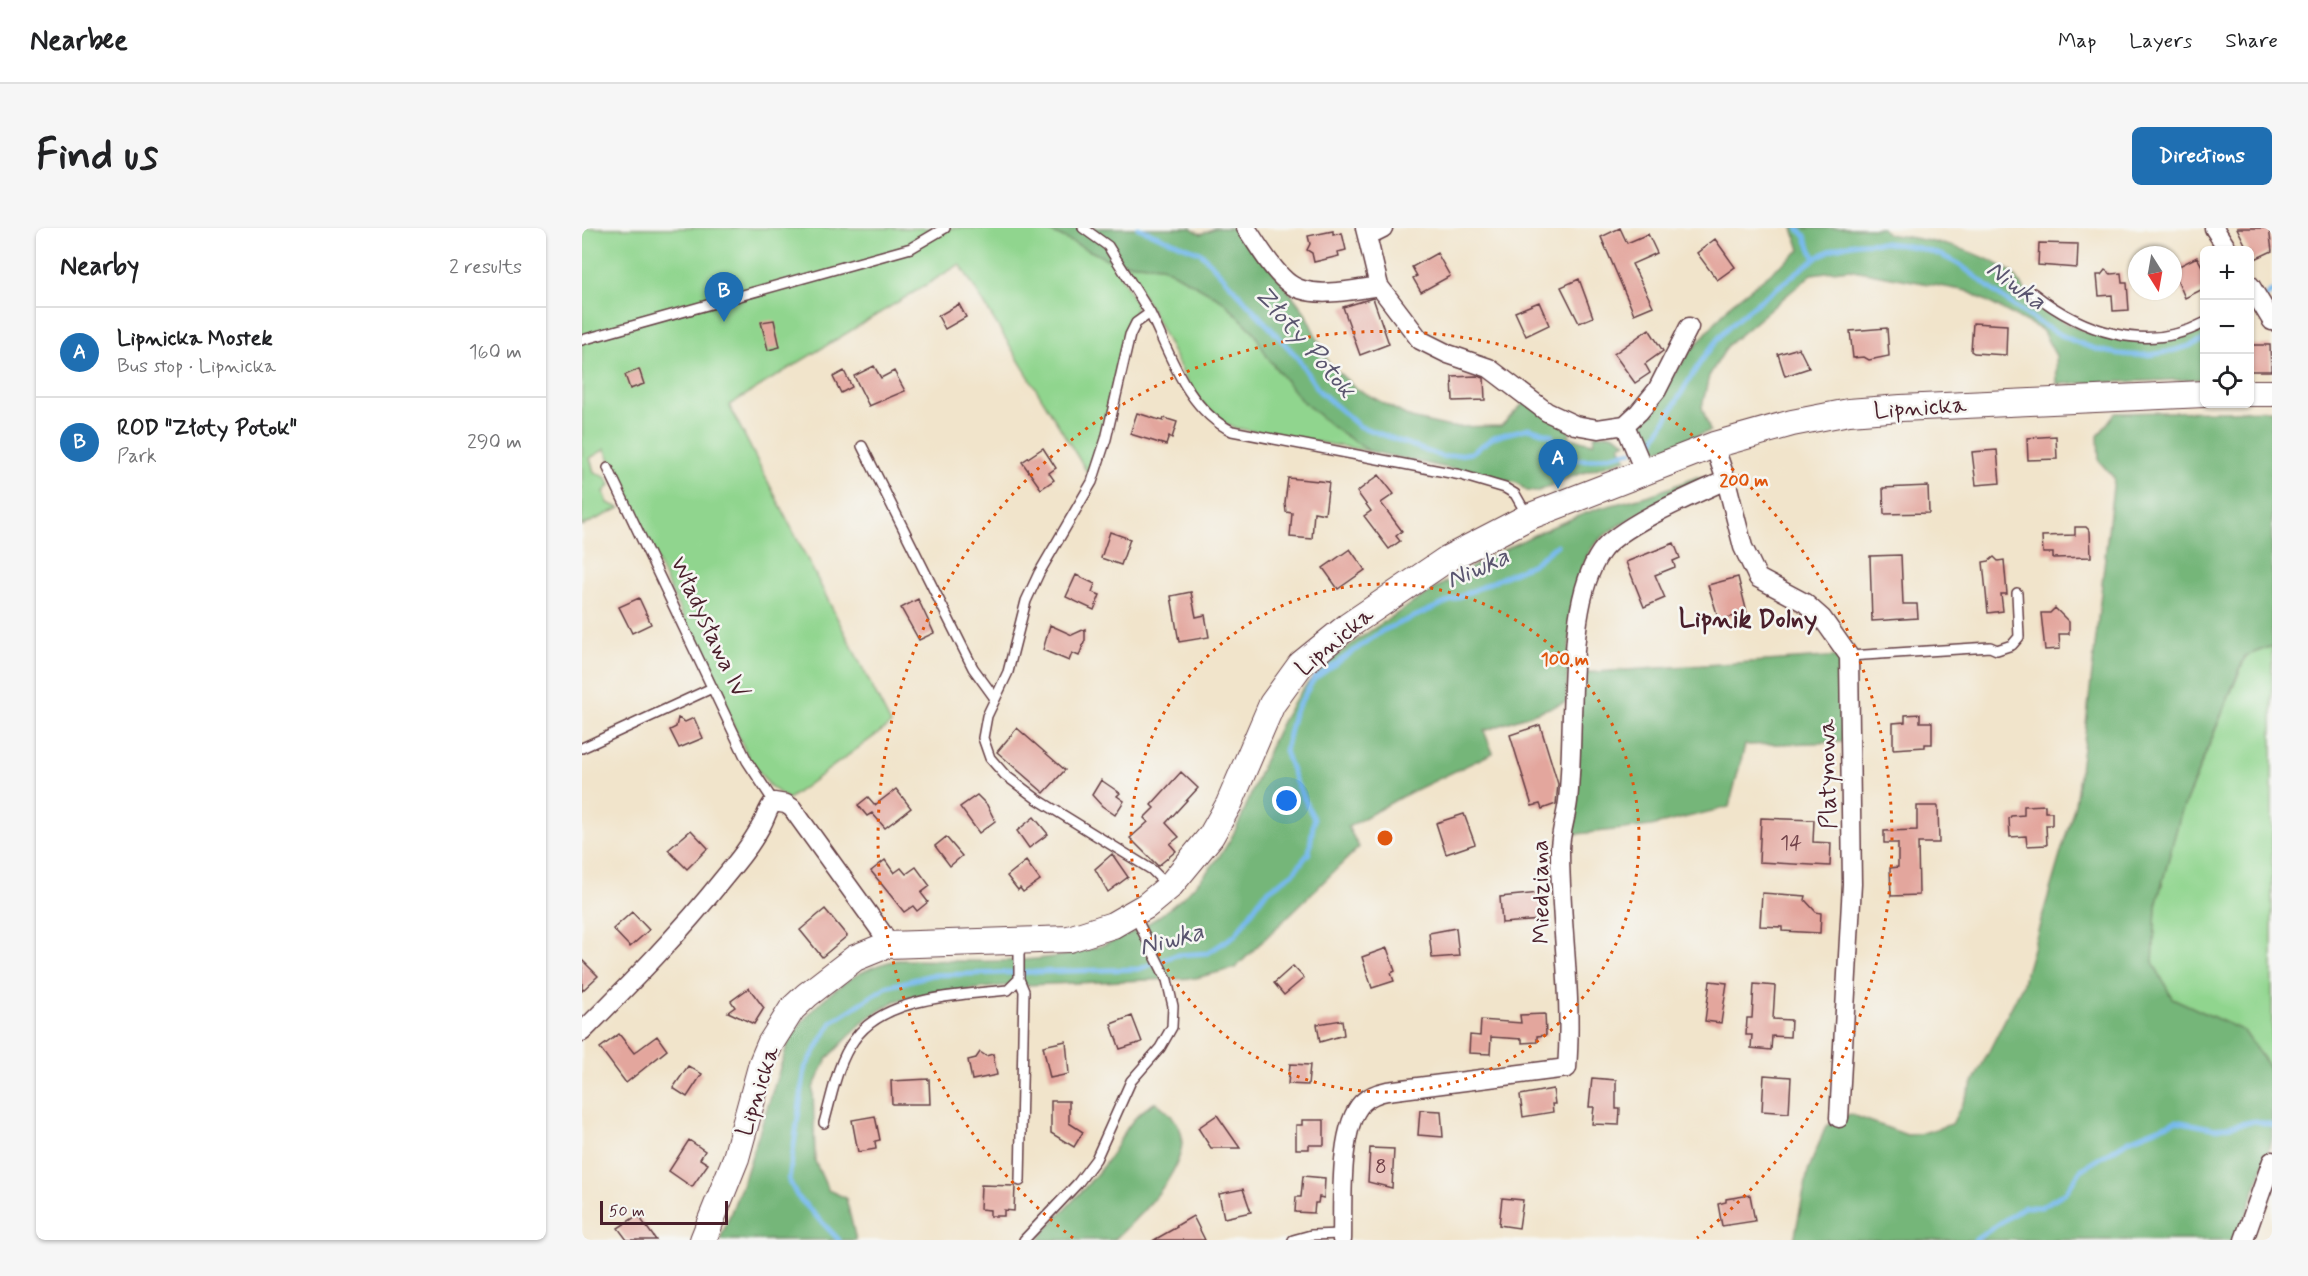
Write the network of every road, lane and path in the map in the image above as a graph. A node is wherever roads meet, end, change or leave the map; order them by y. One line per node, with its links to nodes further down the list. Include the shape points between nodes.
1 (945, 228): 14 (lane, via 911,248)
2 (1083, 228): 10 (lane, via 1108,246)
3 (1246, 228): 7 (street, via 1285,280 1298,288 1319,291)
4 (2214, 228): 6 (street)
5 (1372, 231): 7 (street)
6 (2225, 246)
7 (1379, 286): 18 (street, via 1412,331 1432,348 1489,368 1547,412 1575,425)
8 (2254, 292): 11 (street)
9 (2033, 293): 12 (lane, via 2057,312 2093,330 2155,338)
10 (1150, 313): 24 (lane, via 1194,401 1221,426 1461,475 1505,488 1515,494); 28 (lane, via 1136,323 1130,335 1092,482 1026,601 1008,672)
11 (2271, 320)
12 (2200, 325)
13 (1689, 327): 18 (street, via 1657,390)
14 (582, 340)
15 (2254, 393): 16 (street)
16 (2272, 393)
17 (2200, 394): 19 (street, Lipnicka, via 1850,412 1783,425)
18 (1627, 430): 21 (street)
19 (1714, 445): 21 (street, Lipnicka); 23 (street)
20 (862, 447): 28 (lane, via 973,668)
21 (1642, 465): 24 (street, Lipnicka)
22 (608, 468): 27 (lane, Władysława IV)
23 (1726, 480): 26 (street, via 1743,547 1758,578 1805,603 1822,618); 41 (street, Miedziana, via 1614,539 1602,550 1587,586 1577,642 1569,791 1560,849 1570,1036 1568,1068 1387,1090 1368,1098 1350,1126)
24 (1528, 518): 31 (street, Lipnicka, via 1486,537 1411,581 1301,664 1272,704 1221,821)
25 (2017, 593): 26 (lane, via 2019,637 2012,645 1997,650 1990,647)
26 (1849, 656): 37 (street, Platynowa, via 1852,884)
27 (712, 688): 29 (lane); 30 (lane, Władysława IV, via 747,761)
28 (994, 697): 31 (lane, via 983,738 994,765 1037,799 1152,870)
29 (582, 748)
30 (774, 802): 33 (street, Władysława IV, via 792,808); 36 (street, via 743,853 709,896)
31 (1169, 887): 32 (street, Lipnicka)
32 (1134, 913): 34 (street, Lipnicka, via 1084,936); 43 (lane, via 1167,980 1173,1006 1172,1027 1160,1048 1131,1081 1096,1159)
33 (887, 945): 34 (street, Lipnicka); 42 (street, Lipnicka, via 866,952 837,970 792,1009 780,1025 762,1063 736,1158)
34 (1019, 948): 35 (lane)
35 (1019, 980): 38 (lane, via 1008,990 912,1004 874,1021 854,1040); 40 (lane, via 1024,991)
36 (582, 1032)
37 (1839, 1118)
38 (824, 1123)
39 (2272, 1161): 45 (street)
40 (1020, 1181)
41 (1342, 1237): 44 (lane, via 1311,1235)
42 (703, 1240)
43 (1024, 1240)
44 (1293, 1240)
45 (2244, 1240)

